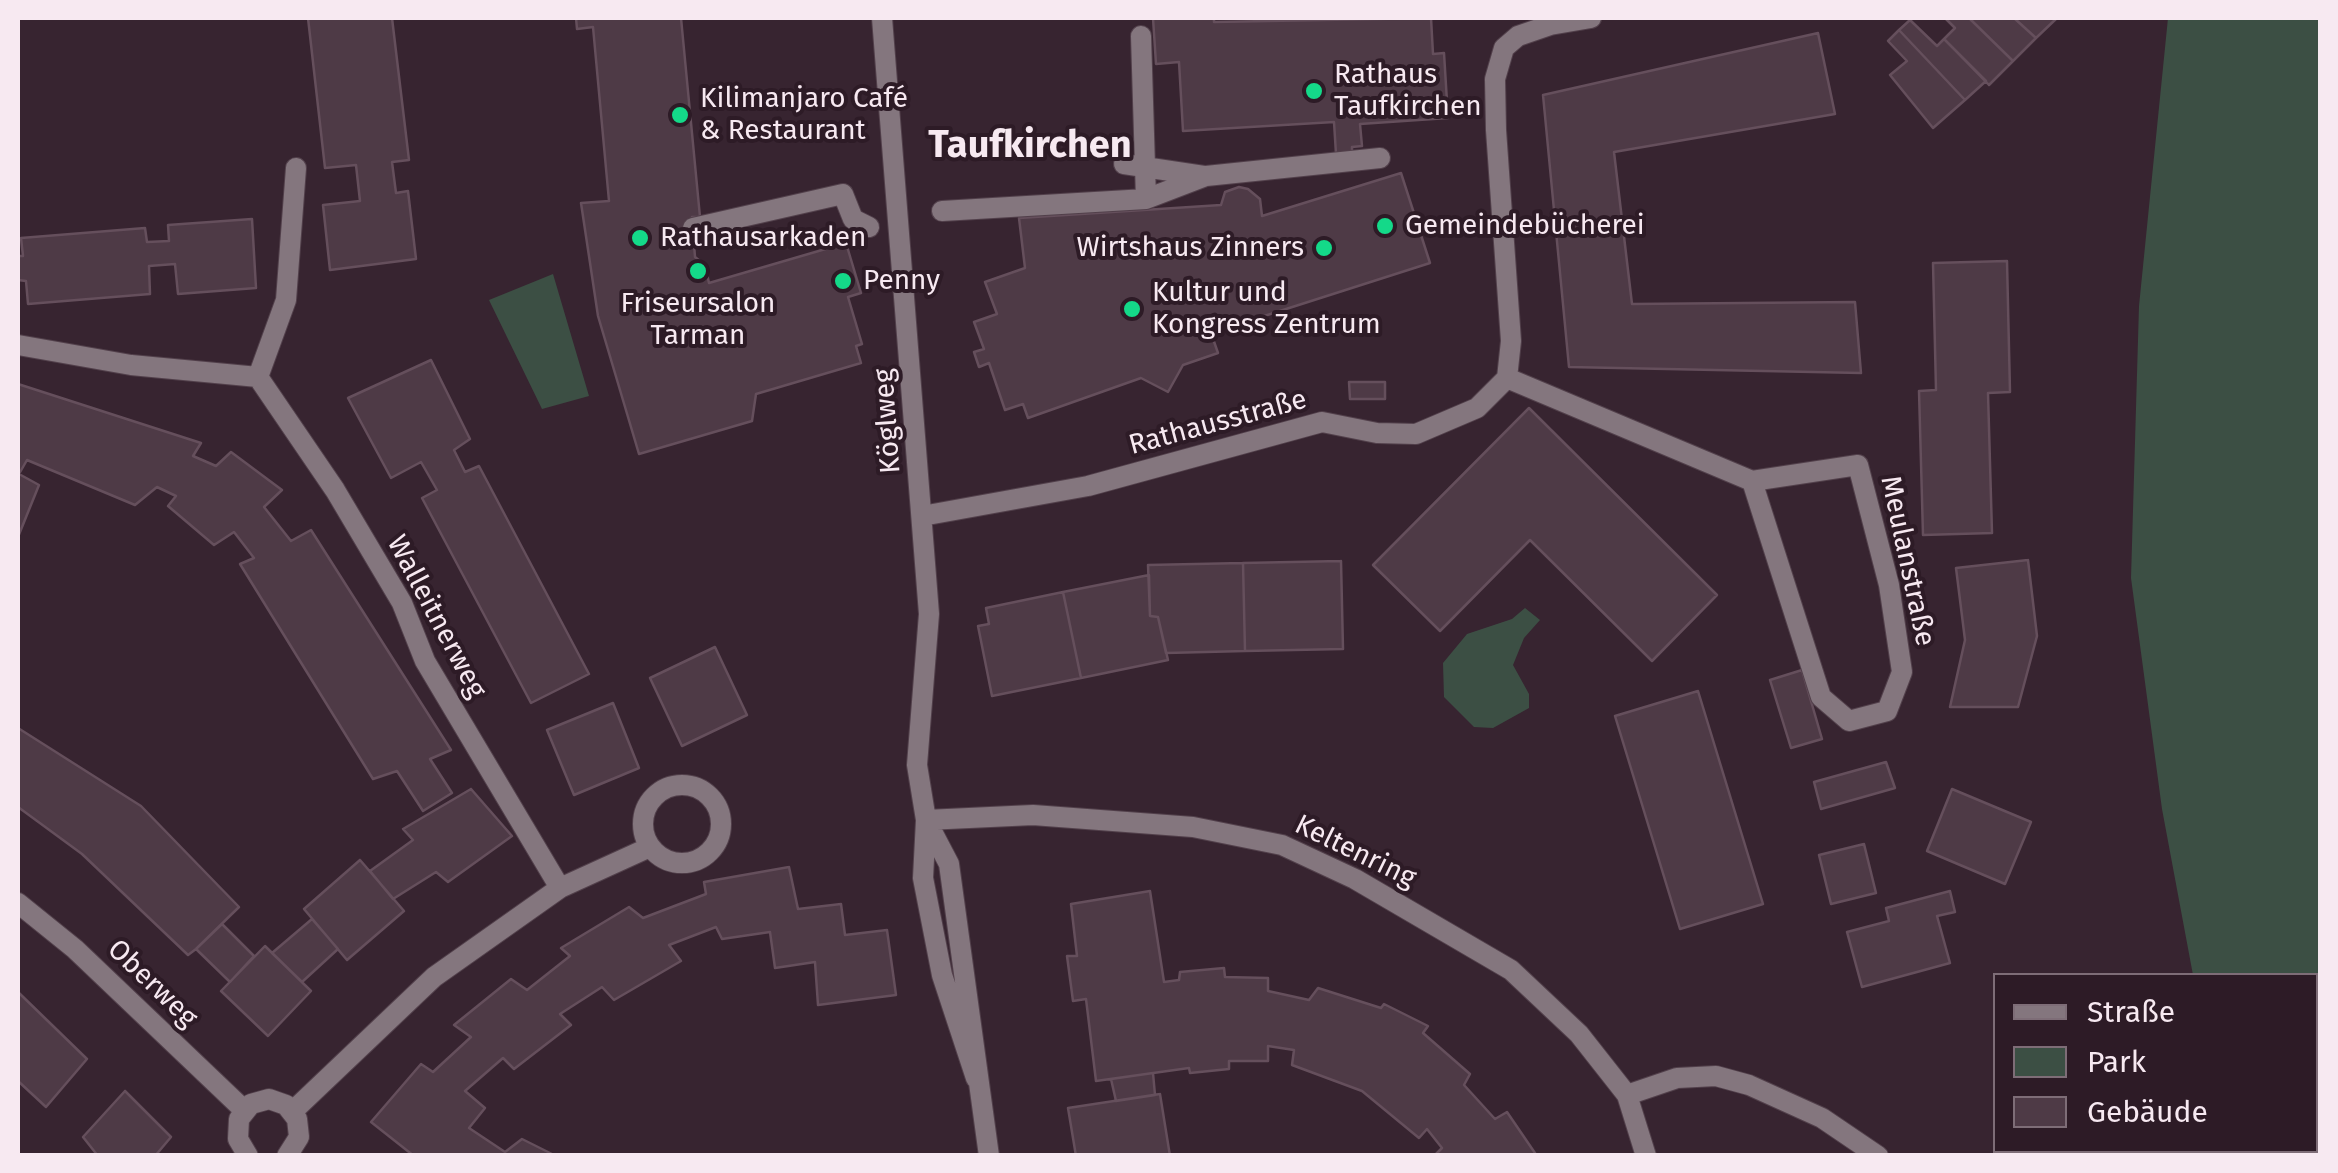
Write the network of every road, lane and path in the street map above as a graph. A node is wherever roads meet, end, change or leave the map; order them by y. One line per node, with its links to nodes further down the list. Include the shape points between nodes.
1 (882, 18): 17 (street, Köglweg)
2 (1591, 18): 15 (street, via 1518,36 1504,48 1495,79 1511,341)
3 (1141, 36): 6 (street)
4 (1380, 158): 8 (street)
5 (1124, 164): 6 (street)
6 (1146, 165): 8 (street); 9 (street)
7 (296, 168): 14 (street, via 286,300)
8 (1206, 176): 9 (street)
9 (1146, 199): 10 (street)
10 (942, 210)
11 (692, 228): 12 (street, via 843,194 853,218)
12 (869, 228)
13 (18, 345): 14 (street)
14 (258, 377): 20 (street, Walleitnerweg, via 402,603 425,661)
15 (1507, 378): 16 (street); 17 (street, Rathausstraße, via 1476,408 1416,434 1322,422 1088,486)
16 (1752, 480): 16 (street, Meulanstraße, via 1858,465 1889,585 1902,672 1887,710 1849,720 1822,697)
17 (922, 516): 18 (street, Köglweg, via 929,614 917,765)
18 (926, 820): 22 (street, Keltenring, via 1033,814 1194,826 1282,845 1355,879 1511,970 1578,1034); 27 (street, Köglweg, via 948,864)
19 (650, 847): 20 (street)
20 (560, 888): 24 (street, via 434,977)
21 (18, 903): 23 (street, Oberweg)
22 (1627, 1096): 28 (street, Keltenring); 29 (street, via 1677,1078 1716,1076 1822,1118)
23 (244, 1110): 24 (street, via 269,1099); 26 (street, via 237,1128)
24 (293, 1112): 25 (street, via 300,1128)
25 (291, 1154)
26 (248, 1155)
27 (988, 1156)
28 (1646, 1156)
29 (1878, 1156)

